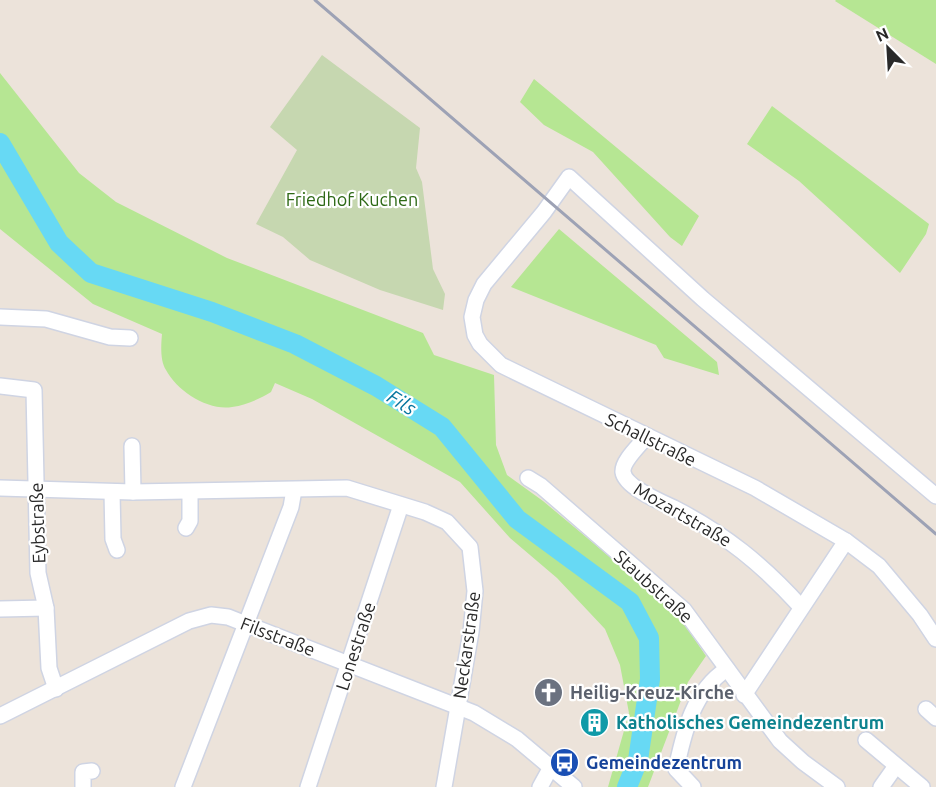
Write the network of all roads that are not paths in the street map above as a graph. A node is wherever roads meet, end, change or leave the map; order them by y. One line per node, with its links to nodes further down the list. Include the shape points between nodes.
1 (0, 317): 2 (street, via 46,319 110,338)
2 (130, 338)
3 (0, 386): 8 (street, Eybstraße, via 34,390)
4 (646, 437): 13 (street, Schallstraße, via 501,365 475,335 472,317 484,284 569,177 703,299); 16 (street, Schallstraße, via 755,488); 18 (street, Mozartstraße, via 625,465 627,481 710,526 746,552)
5 (132, 446): 11 (street)
6 (528, 478): 24 (street, Staubstraße, via 684,610)
7 (0, 488): 8 (street, Neckarstraße)
8 (35, 488): 10 (street, Neckarstraße); 19 (street, Eybstraße, via 38,573)
9 (294, 490): 12 (street, Neckarstraße); 14 (street, Neckarstraße, via 347,488); 21 (street)
10 (112, 492): 11 (street, Neckarstraße); 17 (street, via 113,539)
11 (133, 492): 12 (street, Neckarstraße)
12 (190, 492): 15 (street, via 190,521)
13 (936, 496)
14 (401, 505): 23 (street, Lonestraße); 27 (street, Neckarstraße, via 447,522 470,547 475,591)
15 (186, 528)
16 (846, 541): 18 (street); 22 (street, Schallstraße, via 879,566)
17 (117, 550)
18 (801, 607): 26 (street)
19 (46, 608): 20 (street); 25 (street, Eybstraße, via 49,668)
20 (0, 609)
21 (247, 624): 23 (street, Filsstraße); 25 (street, Filsstraße, via 228,617 200,617); 34 (street)
22 (936, 639)
23 (350, 664): 27 (street, Filsstraße); 35 (street, Lonestraße)
24 (727, 669): 26 (street, Staubstraße); 39 (street, via 716,676 695,705 684,730 676,769)
25 (57, 688): 28 (street, Filsstraße)
26 (744, 695): 40 (street, Staubstraße, via 780,741)
27 (457, 707): 30 (street, Filsstraße, via 502,730); 36 (street, Neckarstraße)
28 (0, 716)
29 (866, 740): 31 (street)
30 (551, 766): 37 (street); 38 (street, Filsstraße)
31 (896, 766): 41 (street); 42 (street)
32 (92, 771): 33 (street, via 83,772)
33 (83, 787)
34 (183, 787)
35 (308, 787)
36 (444, 787)
37 (540, 787)
38 (574, 787)
39 (693, 787)
40 (837, 787)
41 (880, 787)
42 (922, 787)

